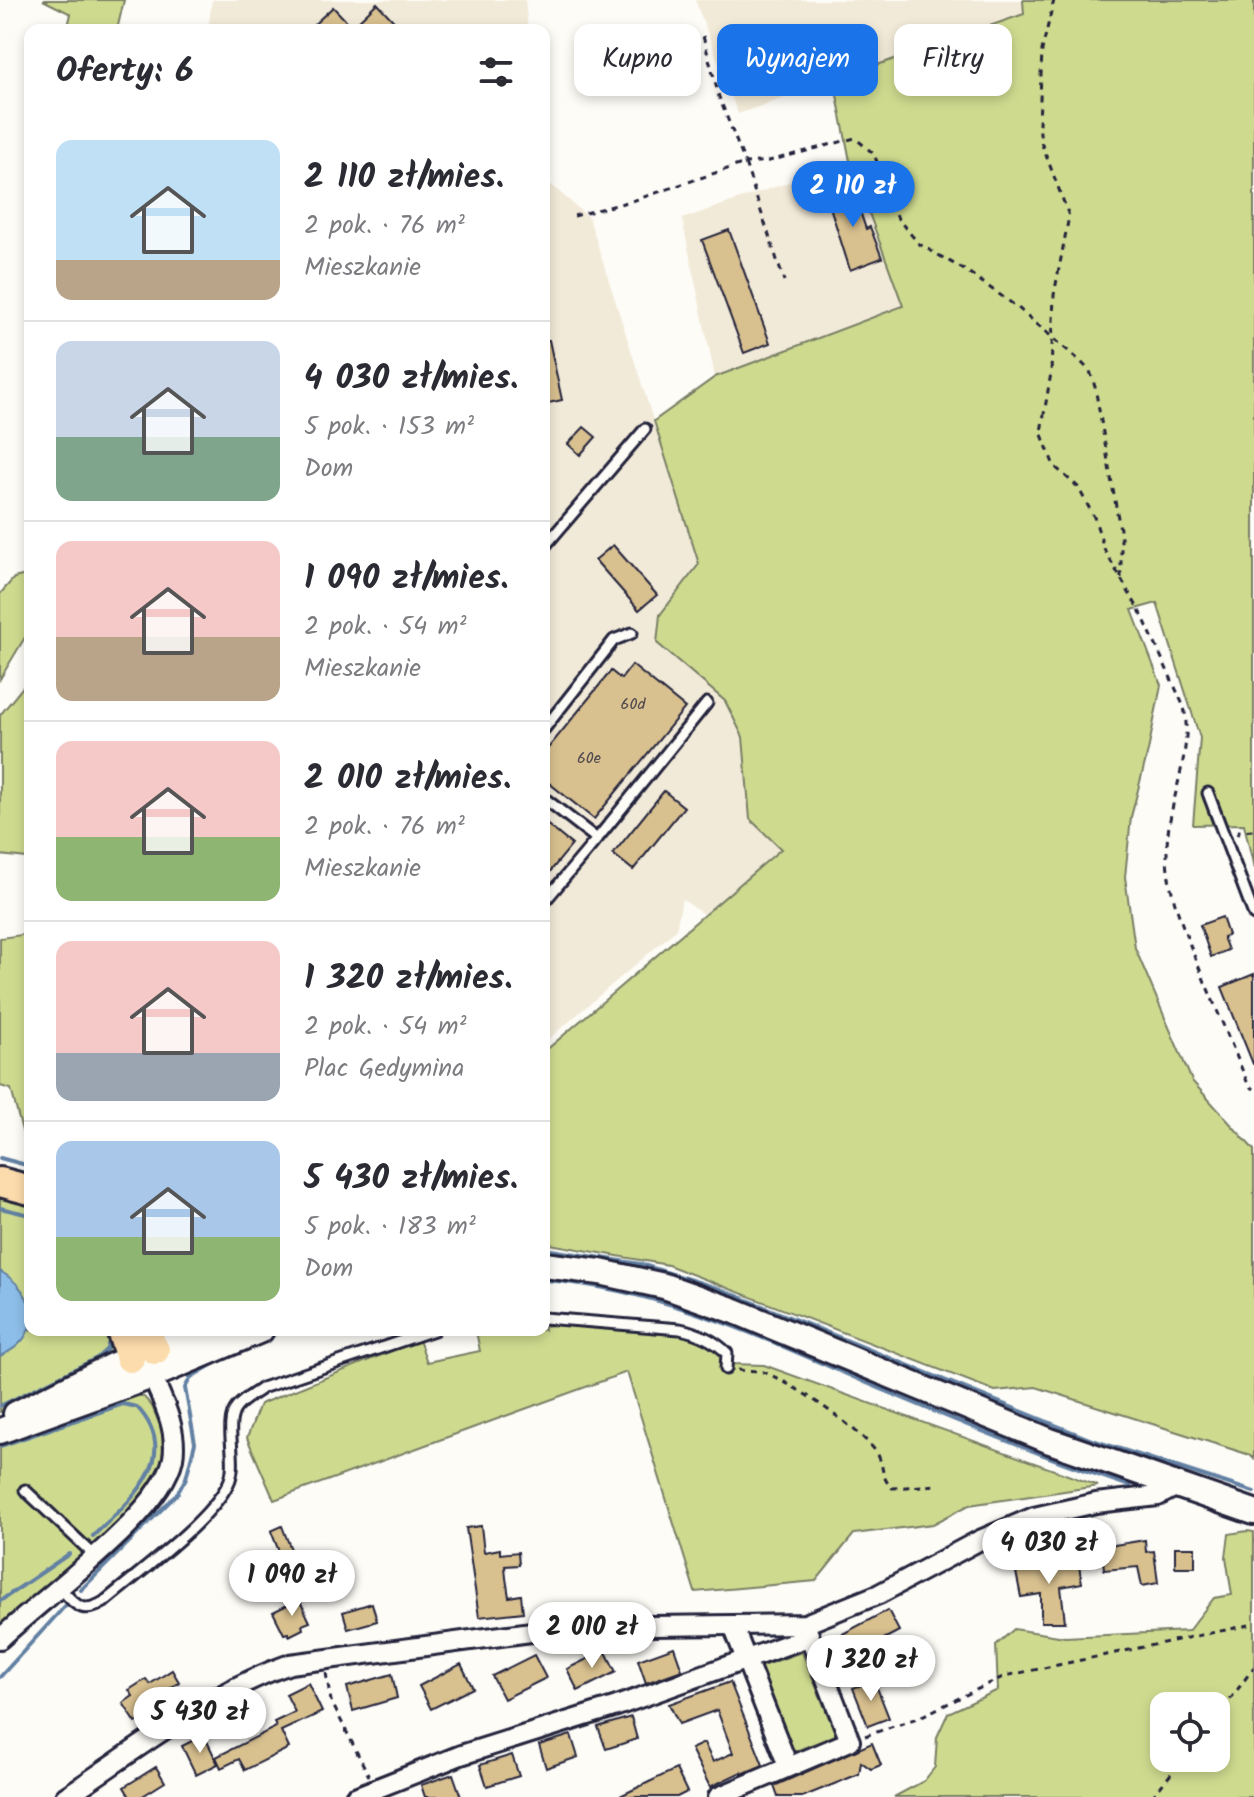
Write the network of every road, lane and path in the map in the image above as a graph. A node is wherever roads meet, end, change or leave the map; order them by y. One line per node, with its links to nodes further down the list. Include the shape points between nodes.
1 (1054, 0): 6 (path, via 1042,50 1039,124 1069,216 1054,295)
2 (703, 36): 3 (path)
3 (745, 163): 4 (path); 5 (path); 6 (path, via 855,138 874,154 898,219 919,244 968,272)
4 (574, 216)
5 (784, 281)
6 (1053, 337): 9 (path, via 1090,371 1095,387 1121,535); 9 (path, via 1041,432 1046,450 1054,466 1078,487)
7 (645, 429): 8 (lane)
8 (550, 540)
9 (1121, 581): 20 (path, via 1152,635 1187,722 1167,832 1173,900)
10 (632, 633): 12 (lane, via 614,640)
11 (707, 703): 16 (lane)
12 (550, 721)
13 (1208, 793): 17 (lane)
14 (550, 803): 16 (lane)
15 (1254, 830): 17 (path, via 1239,831)
16 (597, 839): 18 (lane)
17 (1230, 851): 19 (lane)
18 (550, 895)
19 (1254, 915)
20 (1254, 1089)
21 (0, 1182): 22 (main road)
22 (24, 1188)
23 (550, 1266): 34 (street, via 664,1286 1050,1441)
24 (550, 1318): 30 (lane, via 695,1332 727,1353)
25 (127, 1336): 29 (main road)
26 (194, 1336): 29 (street)
27 (232, 1336): 29 (street)
28 (416, 1336): 38 (lane, via 262,1388 232,1414 230,1482 212,1509 91,1610 81,1608)
29 (145, 1354): 31 (street, via 50,1395); 32 (street); 37 (street, via 174,1441 169,1471 144,1511)
30 (726, 1369): 33 (path, via 763,1372 831,1412 863,1435 892,1488)
31 (0, 1424)
32 (0, 1431)
33 (937, 1485)
34 (1177, 1486): 36 (street); 41 (street, via 1158,1496 1034,1517)
35 (25, 1490): 37 (lane)
36 (1254, 1512)
37 (94, 1555): 38 (street)
38 (58, 1586): 42 (street)
39 (1254, 1624): 47 (path, via 1005,1676 920,1717)
40 (733, 1626): 41 (street); 43 (street); 52 (street, via 569,1627 290,1664 254,1676 196,1708)
41 (806, 1630): 43 (street); 47 (street)
42 (0, 1639)
43 (747, 1660): 48 (street); 50 (street)
44 (1254, 1667): 46 (path)
45 (325, 1670): 50 (path, via 331,1701)
46 (1230, 1700)
47 (850, 1741): 48 (street)
48 (788, 1766): 51 (street)
49 (1173, 1772): 55 (path)
50 (375, 1789): 53 (street)
51 (753, 1790): 54 (street)
52 (65, 1797)
53 (355, 1797)
54 (718, 1797)
55 (1152, 1797)

